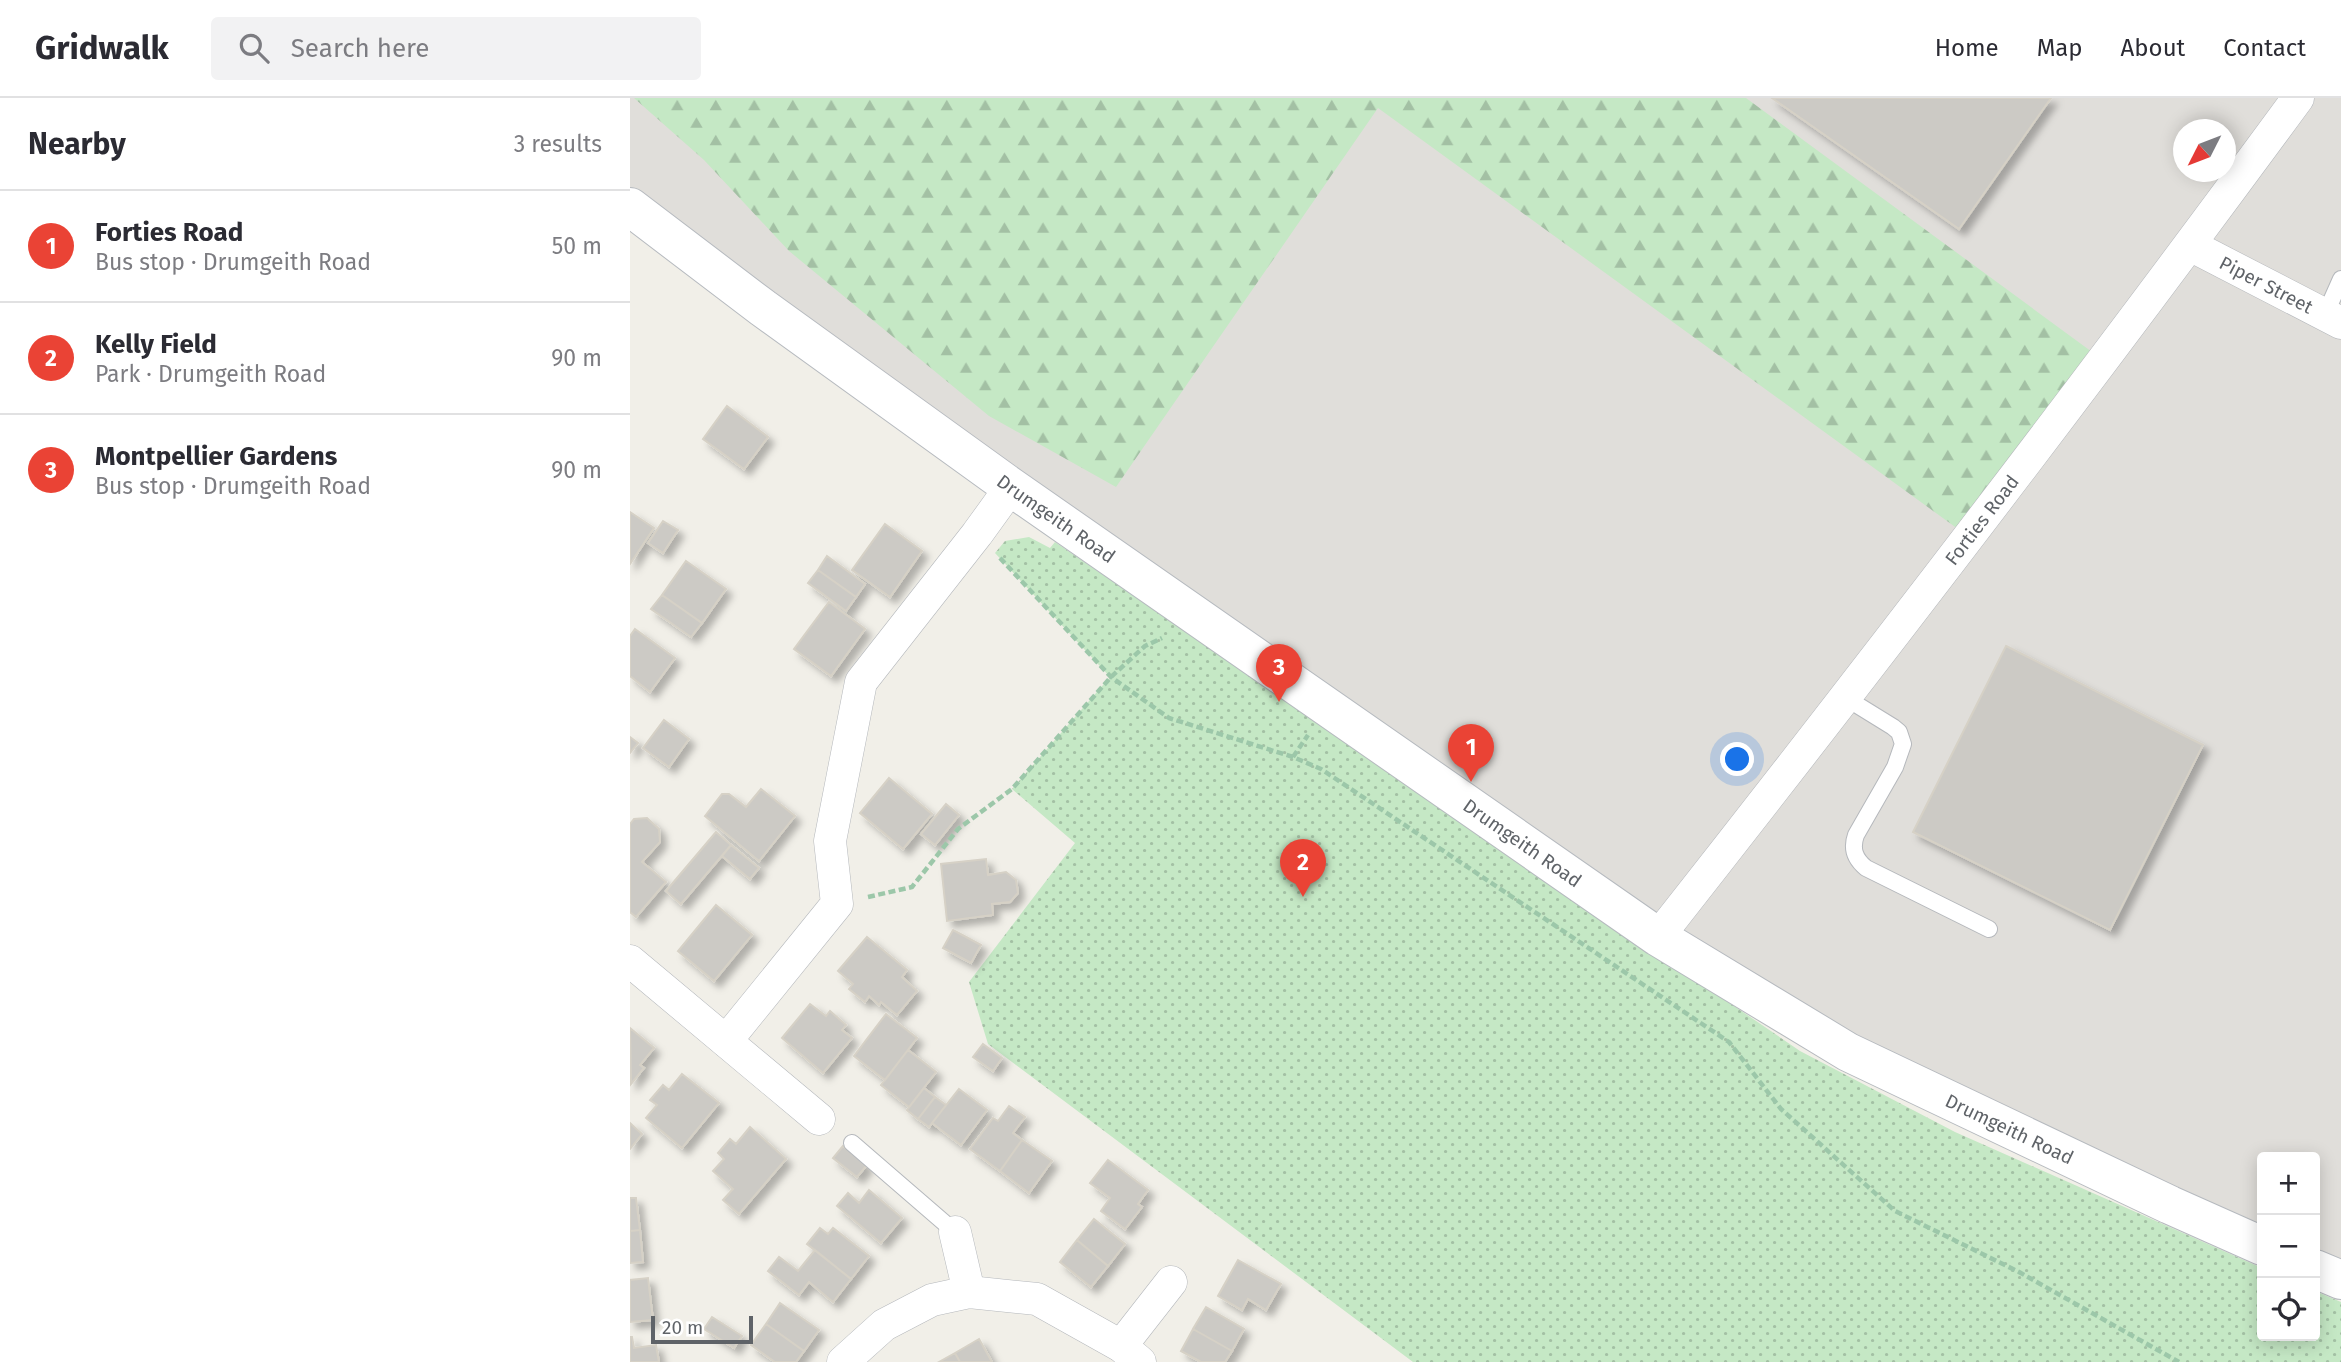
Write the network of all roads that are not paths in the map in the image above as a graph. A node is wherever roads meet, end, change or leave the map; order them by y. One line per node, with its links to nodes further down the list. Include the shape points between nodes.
1 (2298, 98): 3 (street, Forties Road)
2 (630, 207): 6 (main road, Drumgeith Road)
3 (2190, 245): 5 (street, Piper Street); 7 (street, Forties Road)
4 (2341, 279): 5 (lane)
5 (2333, 319)
6 (1011, 487): 9 (main road, Drumgeith Road); 11 (street, via 861,682 830,841 836,904)
7 (1846, 698): 8 (lane, via 1893,727 1903,744 1856,835 1857,861); 9 (street, Forties Road)
8 (1989, 929)
9 (1658, 937): 15 (main road, Drumgeith Road, via 1848,1052)
10 (630, 961): 11 (street)
11 (726, 1041): 12 (street)
12 (819, 1119)
13 (852, 1143): 14 (lane)
14 (955, 1232): 19 (street)
15 (2257, 1244)
16 (2320, 1271): 17 (main road)
17 (2341, 1280)
18 (1171, 1282): 20 (street)
19 (970, 1292): 20 (street, via 1037,1299); 21 (street, via 932,1300 884,1325)
20 (1130, 1354)
21 (843, 1362)

